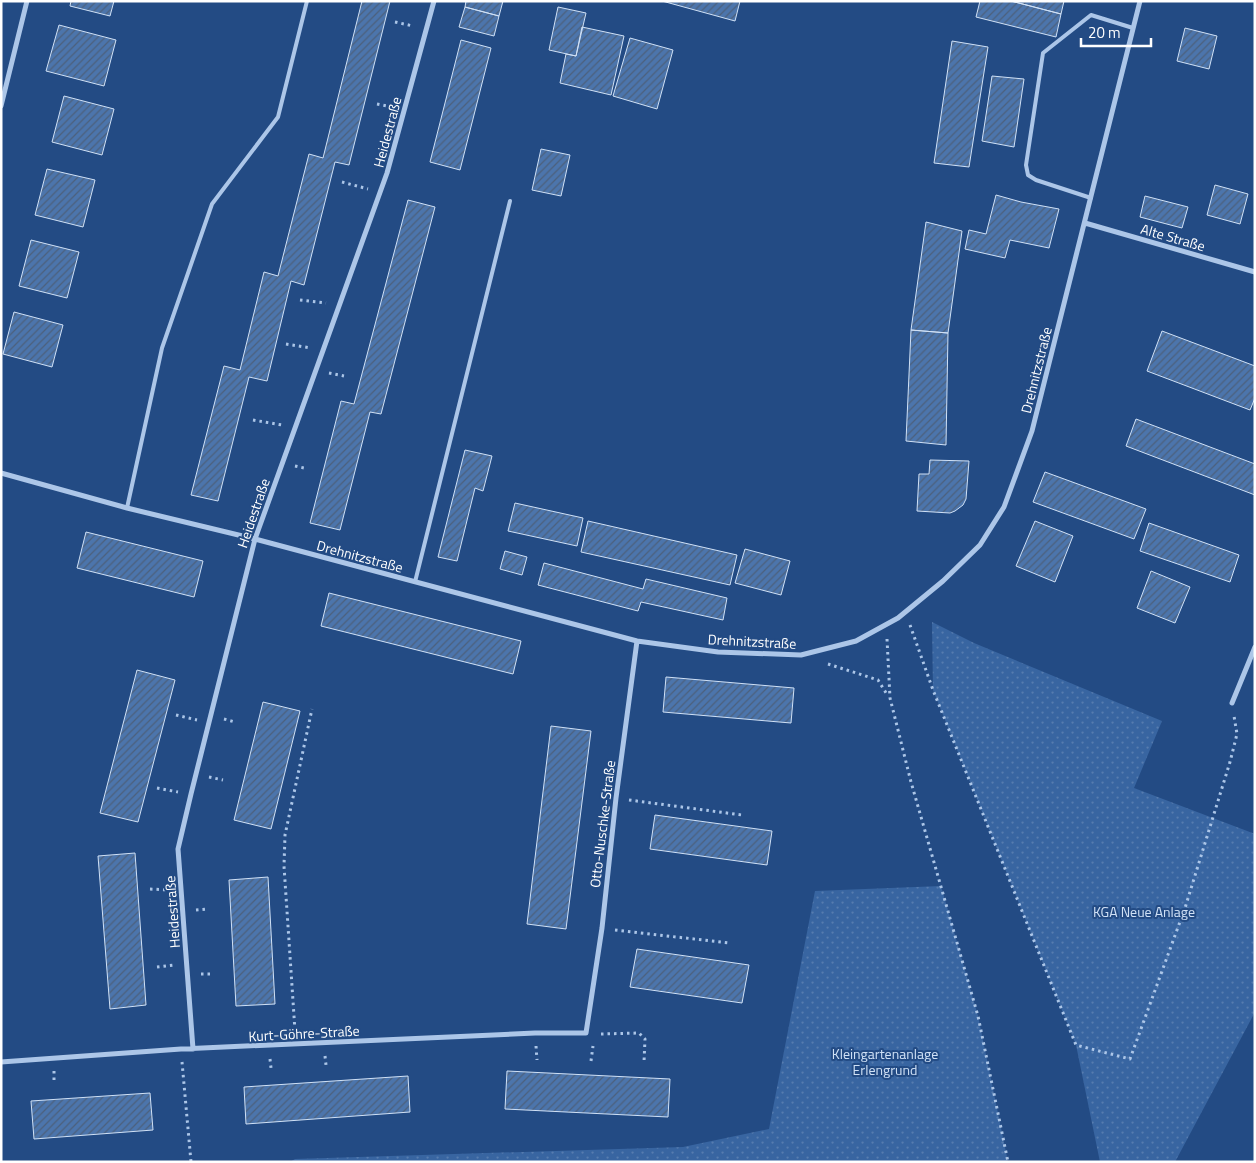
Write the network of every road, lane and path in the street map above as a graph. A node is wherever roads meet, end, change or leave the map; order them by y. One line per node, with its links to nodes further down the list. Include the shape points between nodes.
1 (27, 1): 6 (street)
2 (307, 1): 20 (lane, via 278,117 212,204 162,348)
3 (434, 1): 8 (street, Heidestraße)
4 (1140, 1): 5 (street, Drehnitzstraße)
5 (1133, 28): 9 (street, Drehnitzstraße); 9 (lane, via 1091,15 1043,53 1026,165 1028,175)
6 (1, 106)
7 (342, 182): 8 (path)
8 (381, 192): 14 (street, Heidestraße)
9 (1091, 198): 11 (street, Drehnitzstraße)
10 (510, 202): 22 (lane)
11 (1085, 223): 12 (street, Alte Straße); 23 (street, Drehnitzstraße, via 1032,431 1004,506 980,545)
12 (1255, 272)
13 (300, 300): 14 (path)
14 (340, 305): 16 (street, Heidestraße)
15 (286, 344): 16 (path)
16 (324, 350): 18 (street, Heidestraße)
17 (253, 420): 18 (path)
18 (295, 428): 21 (street, Heidestraße)
19 (1, 473): 20 (street, Drehnitzstraße)
20 (127, 508): 21 (street, Drehnitzstraße)
21 (254, 540): 22 (street, Drehnitzstraße); 32 (street, Heidestraße)
22 (415, 582): 25 (street, Drehnitzstraße)
23 (905, 612): 24 (street, Drehnitzstraße); 29 (path, via 933,690 1076,1045 1130,1059 1185,908 1230,762 1237,734)
24 (888, 624): 25 (street, Drehnitzstraße, via 856,642 801,655 718,652); 28 (path)
25 (637, 641): 33 (street, Otto-Nuschke-Straße)
26 (1255, 647): 29 (street)
27 (827, 664): 28 (path, via 878,680)
28 (890, 698): 45 (path, via 978,1016)
29 (1232, 704)
30 (312, 709): 39 (path, via 285,835 284,866)
31 (157, 788): 32 (path)
32 (191, 794): 41 (street, Heidestraße, via 178,850)
33 (616, 798): 34 (path); 35 (street, Otto-Nuschke-Straße)
34 (742, 814)
35 (602, 928): 36 (path); 37 (street, Otto-Nuschke-Straße)
36 (729, 943)
37 (589, 1010): 39 (street, Kurt-Göhre-Straße, via 586,1033)
38 (595, 1034): 43 (path, via 639,1033 645,1038)
39 (296, 1044): 41 (street, Kurt-Göhre-Straße)
40 (181, 1049): 41 (street, Kurt-Göhre-Straße); 42 (street, Kurt-Göhre-Straße); 44 (path)
41 (193, 1049)
42 (1, 1062)
43 (644, 1062)
44 (190, 1162)
45 (1008, 1162)

